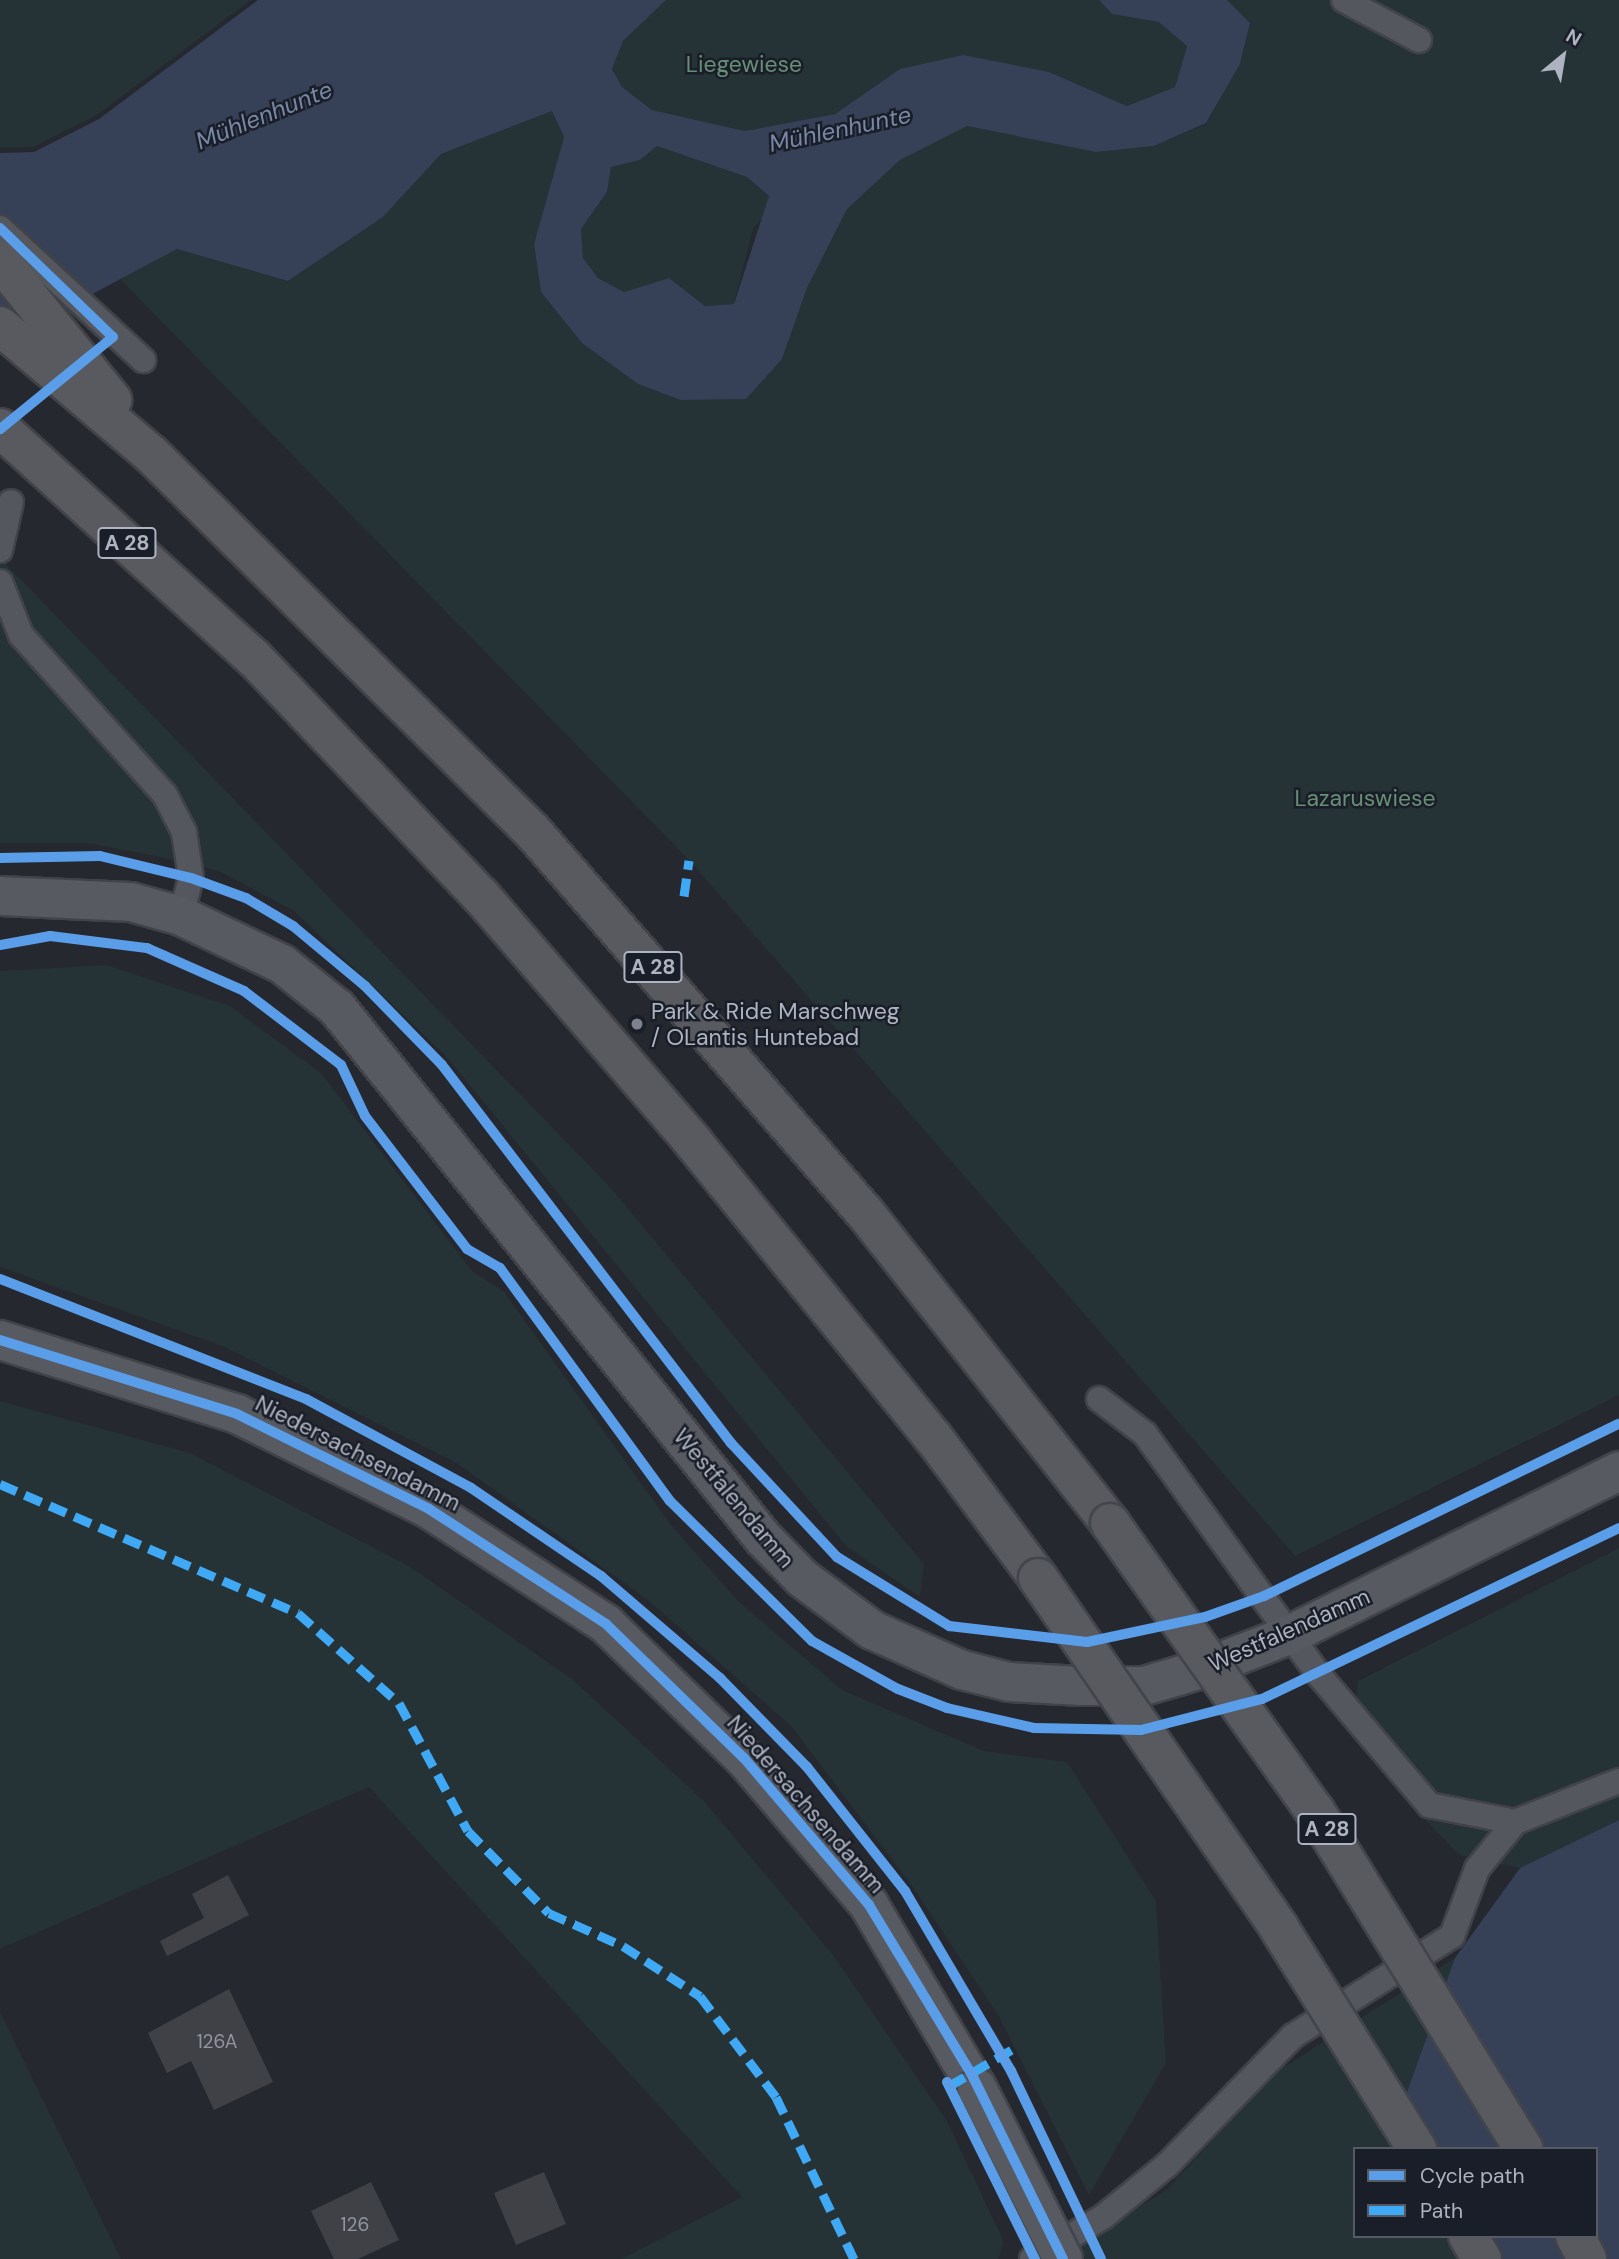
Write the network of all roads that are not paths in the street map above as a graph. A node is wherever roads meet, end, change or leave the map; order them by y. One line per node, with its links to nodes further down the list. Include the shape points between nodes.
1 (1344, 0): 2 (lane)
2 (1419, 40)
3 (0, 228): 6 (lane)
4 (0, 261): 8 (highway)
5 (0, 326): 8 (highway, A 28)
6 (143, 360)
7 (0, 428): 20 (highway, A 28, bridge, via 254,658 481,896 693,1142 933,1437 1038,1578 1279,1928)
8 (150, 453): 21 (highway, A 28, bridge, via 533,832 866,1214 1110,1522 1220,1674 1409,1954)
9 (11, 502): 10 (lane)
10 (0, 550)
11 (0, 582): 13 (lane, via 21,635 165,795 184,832 191,878)
12 (0, 896): 13 (street, Westfalendamm, via 131,902)
13 (181, 916): 17 (street, Westfalendamm, via 282,964 337,1009 763,1538 802,1578 872,1630 962,1670 1009,1682 1081,1686 1144,1686)
14 (0, 1340): 25 (street, Niedersachsendamm, bridge, via 237,1414 429,1509 606,1624 744,1758 869,1905 977,2088)
15 (1100, 1399): 17 (lane, via 1145,1434)
16 (1619, 1471): 17 (street, Westfalendamm)
17 (1289, 1634): 19 (lane, via 1429,1805)
18 (1619, 1781): 19 (lane)
19 (1515, 1822): 24 (lane, via 1477,1869 1452,1936 1293,2036 1167,2165 1103,2217)
20 (1416, 2147)
21 (1523, 2147)
22 (1469, 2238): 26 (highway)
23 (1576, 2238): 27 (highway)
24 (1032, 2259)
25 (1063, 2259)
26 (1482, 2259)
27 (1587, 2259)

